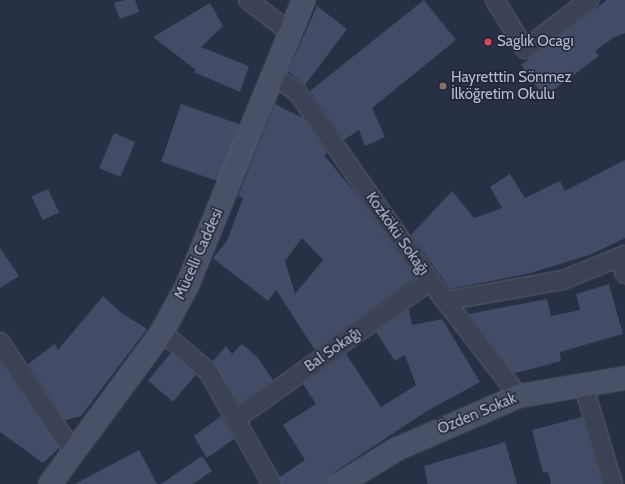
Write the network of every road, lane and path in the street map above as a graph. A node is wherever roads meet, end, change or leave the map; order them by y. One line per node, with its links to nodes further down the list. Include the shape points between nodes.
1 (248, 0): 5 (street)
2 (304, 0): 5 (main road, Mücelli Caddesi)
3 (495, 0): 4 (street, via 525,49)
4 (589, 0)
5 (291, 33): 6 (main road, Mücelli Caddesi)
6 (274, 76): 9 (street, Kozkökü Sokağı, via 298,93); 11 (main road, Mücelli Caddesi, via 187,286)
7 (622, 256): 8 (street); 10 (street, via 563,280)
8 (625, 274)
9 (430, 281): 10 (street, Kozkökü Sokağı); 16 (street, Bal Sokağı)
10 (445, 302): 15 (street, Kozkökü Sokağı)
11 (162, 332): 16 (street, via 208,371); 17 (main road, Mücelli Caddesi)
12 (0, 342): 17 (street)
13 (625, 378): 14 (main road, Özden Sokak)
14 (583, 384): 15 (main road, Özden Sokak); 21 (street)
15 (519, 396): 20 (main road, Özden Sokak, via 397,449)
16 (236, 419): 19 (street)
17 (74, 452): 18 (main road, Mücelli Caddesi)
18 (50, 484)
19 (272, 484)
20 (340, 484)
21 (613, 484)

